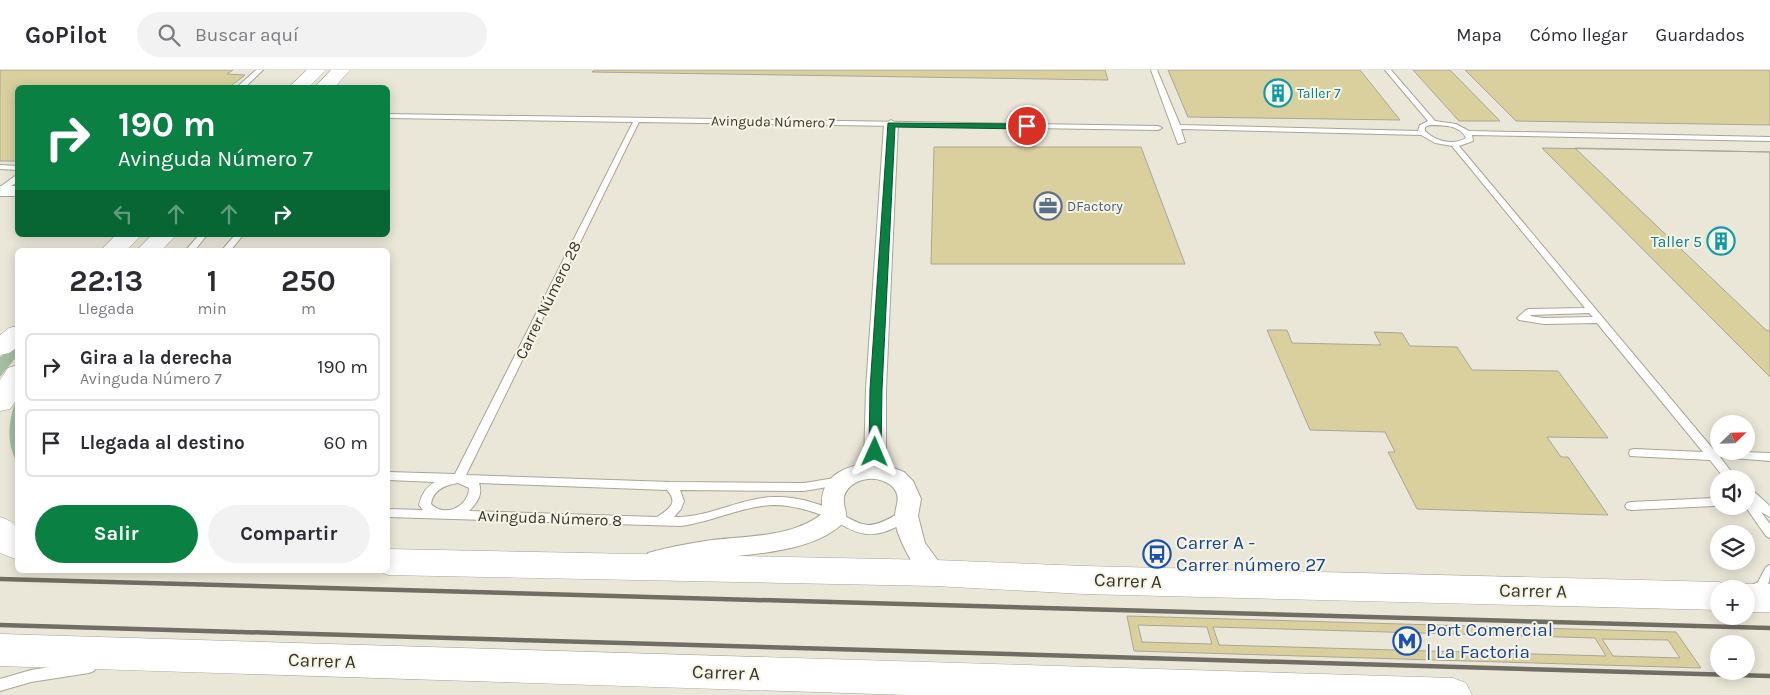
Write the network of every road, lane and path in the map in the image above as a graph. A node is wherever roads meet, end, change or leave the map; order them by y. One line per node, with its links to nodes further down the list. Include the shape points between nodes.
1 (260, 70): 6 (lane)
2 (317, 70): 7 (main road)
3 (341, 70): 8 (main road)
4 (1154, 70): 13 (lane)
5 (1388, 70): 11 (lane)
6 (242, 85)
7 (300, 85)
8 (326, 85)
9 (390, 116): 10 (lane, Avinguda Número 7)
10 (637, 120): 12 (lane, Avinguda Número 7); 50 (lane, Carrer Número 28)
11 (1433, 123): 15 (lane, via 1422,126); 16 (lane, via 1453,125)
12 (891, 124): 14 (lane, Avinguda Número 7); 48 (street)
13 (1177, 127): 15 (lane); 18 (lane)
14 (1158, 128)
15 (1422, 132): 19 (lane, via 1433,139)
16 (1468, 133): 17 (lane); 19 (lane, via 1469,140)
17 (1770, 139)
18 (1180, 142)
19 (1454, 144): 33 (lane)
20 (0, 168): 21 (lane)
21 (15, 168)
22 (15, 180): 23 (lane)
23 (0, 190): 24 (street)
24 (15, 191)
25 (128, 237): 29 (main road)
26 (163, 237): 30 (main road)
27 (202, 237): 31 (lane)
28 (237, 237): 32 (lane)
29 (115, 248)
30 (151, 248)
31 (192, 248)
32 (228, 248)
33 (1593, 310): 35 (lane); 35 (lane, via 1529,312 1522,318)
34 (15, 320): 36 (main road)
35 (1602, 320): 41 (lane)
36 (0, 328)
37 (15, 336): 38 (main road)
38 (0, 346)
39 (15, 378): 40 (main road)
40 (0, 402)
41 (1710, 449)
42 (1634, 453): 43 (lane)
43 (1710, 454)
44 (1755, 455): 45 (lane)
45 (1770, 456)
46 (1719, 460): 47 (lane)
47 (1727, 470)
48 (874, 471): 51 (street, via 852,474); 59 (street, via 890,474 906,487 910,505)
49 (390, 476): 50 (lane)
50 (458, 479): 52 (lane); 60 (lane, via 441,483 425,499 428,510); 60 (lane, via 475,486 474,497 465,508)
51 (842, 480): 52 (lane, via 804,486); 61 (street, via 832,499)
52 (670, 486): 62 (lane, via 679,503)
53 (1755, 499): 58 (lane)
54 (1710, 502): 55 (lane)
55 (1631, 506)
56 (1755, 512): 64 (lane)
57 (390, 513): 60 (lane, Avinguda Número 8)
58 (1770, 513)
59 (906, 514): 61 (lane, via 899,522 876,530 849,525); 69 (street, via 914,546)
60 (441, 515): 62 (lane, Avinguda Número 8)
61 (835, 516): 62 (lane, Avinguda Número 8, via 788,502 764,501 696,521); 67 (street, via 810,532)
62 (659, 522)
63 (0, 529): 65 (main road)
64 (1770, 533)
65 (15, 546)
66 (390, 562): 67 (main road, Carrer A)
67 (621, 568): 69 (main road, Carrer A)
68 (1770, 570): 70 (lane, via 1763,585)
69 (935, 573): 71 (main road, Carrer A, via 1084,580)
70 (1755, 590)
71 (1710, 596)
72 (1755, 597): 73 (main road)
73 (1770, 598)
74 (0, 650): 75 (main road, Carrer A)
75 (154, 656): 76 (lane, via 31,676); 77 (main road, Carrer A)
76 (0, 685)
77 (1453, 695)

